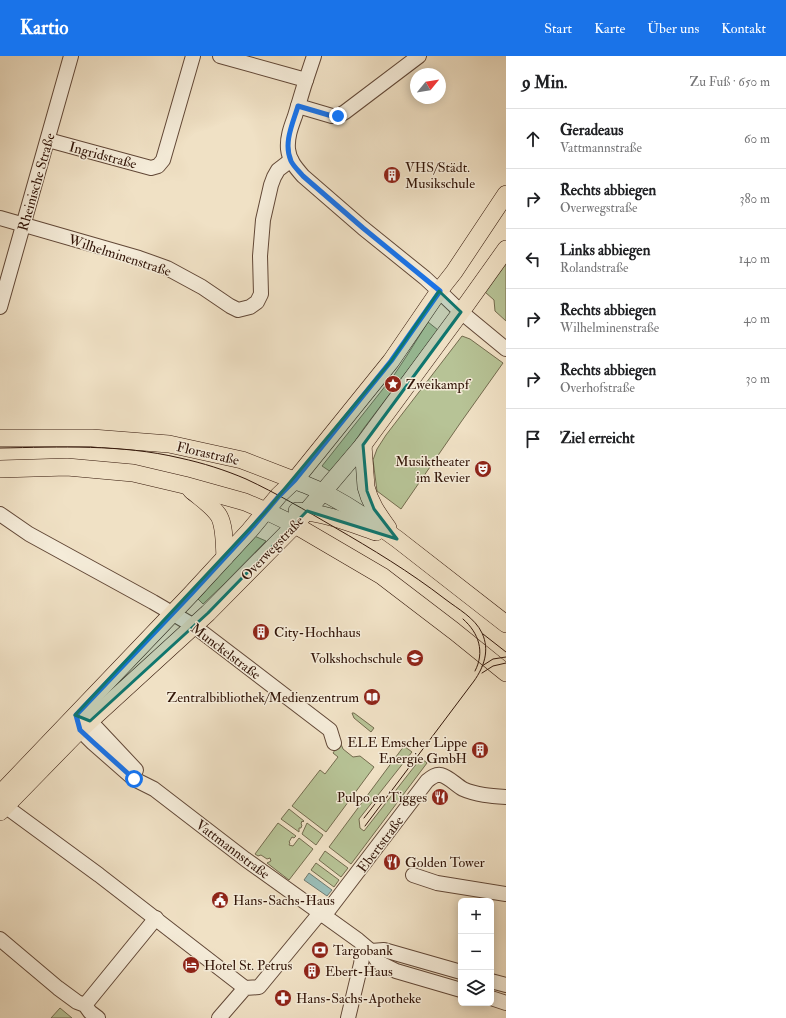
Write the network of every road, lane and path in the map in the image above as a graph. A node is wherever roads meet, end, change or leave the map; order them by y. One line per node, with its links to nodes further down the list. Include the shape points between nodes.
1 (71, 56): 8 (street, Rheinische Straße)
2 (193, 56): 8 (street, Ingridstraße, via 163,160 158,166 151,168)
3 (220, 56): 6 (street)
4 (314, 56): 6 (street)
5 (419, 56): 7 (street, via 338,116)
6 (306, 80): 7 (street)
7 (298, 106): 9 (street, via 288,138)
8 (48, 140): 12 (street, Rheinische Straße)
9 (291, 160): 12 (street, Wilhelminenstraße, via 278,170 274,177 263,220 260,256 261,294 257,302 250,307 238,310 167,268); 14 (street, via 303,176)
10 (506, 194): 14 (main road, Overwegstraße)
11 (0, 218): 12 (street, Wilhelminenstraße)
12 (24, 225): 15 (street, Rheinische Straße)
13 (506, 249): 16 (main road, Overwegstraße)
14 (440, 291): 16 (street); 21 (main road, Overwegstraße, via 391,361)
15 (0, 307)
16 (461, 312): 17 (street); 19 (main road, Overwegstraße)
17 (506, 349)
18 (0, 438): 21 (main road, Florastraße, via 92,438 169,444 242,460)
19 (363, 445): 23 (main road, Overwegstraße); 28 (main road, Florastraße, via 367,491 374,509)
20 (0, 469): 22 (main road, via 67,467 133,474)
21 (295, 480): 23 (main road, Florastraße); 24 (main road, Overwegstraße)
22 (184, 485): 24 (main road, via 245,502); 29 (main road, via 211,506 219,516)
23 (323, 492): 25 (main road, Overwegstraße); 28 (main road, Florastraße)
24 (266, 511): 25 (main road, via 281,509); 27 (main road); 29 (main road, Overwegstraße)
25 (307, 512): 27 (main road, Overwegstraße); 28 (main road, via 339,519)
26 (0, 514): 30 (street, Munckelstraße, via 29,534)
27 (295, 525): 32 (main road, Overwegstraße); 33 (main road, via 382,576)
28 (397, 539): 31 (main road, Florastraße)
29 (225, 557): 30 (main road, Overwegstraße)
30 (172, 614): 32 (street, Munckelstraße); 34 (main road, Overwegstraße)
31 (506, 624)
32 (194, 626): 34 (main road, Overwegstraße); 35 (street, Munckelstraße, via 330,730)
33 (506, 673)
34 (82, 722): 37 (main road, Overwegstraße); 40 (street, Vattmannstraße, via 93,742 134,779 154,789)
35 (334, 743)
36 (506, 797): 40 (street, Ebertstraße, via 475,794 443,776 433,776)
37 (2, 804): 41 (street)
38 (412, 875): 39 (street, via 438,883)
39 (506, 894)
40 (322, 915): 43 (street, Vattmannstraße); 47 (street, Ebertstraße, via 259,987)
41 (156, 918): 47 (street); 51 (street)
42 (0, 939): 51 (street, via 58,988)
43 (367, 949): 44 (street, via 384,950); 48 (street, Vattmannstraße, via 378,962 396,971); 54 (street)
44 (458, 971)
45 (494, 982): 46 (street)
46 (506, 985)
47 (245, 988): 53 (street)
48 (458, 989)
49 (494, 999): 50 (street)
50 (506, 1003)
51 (85, 1005): 52 (street)
52 (98, 1018)
53 (219, 1018)
54 (348, 1018)

